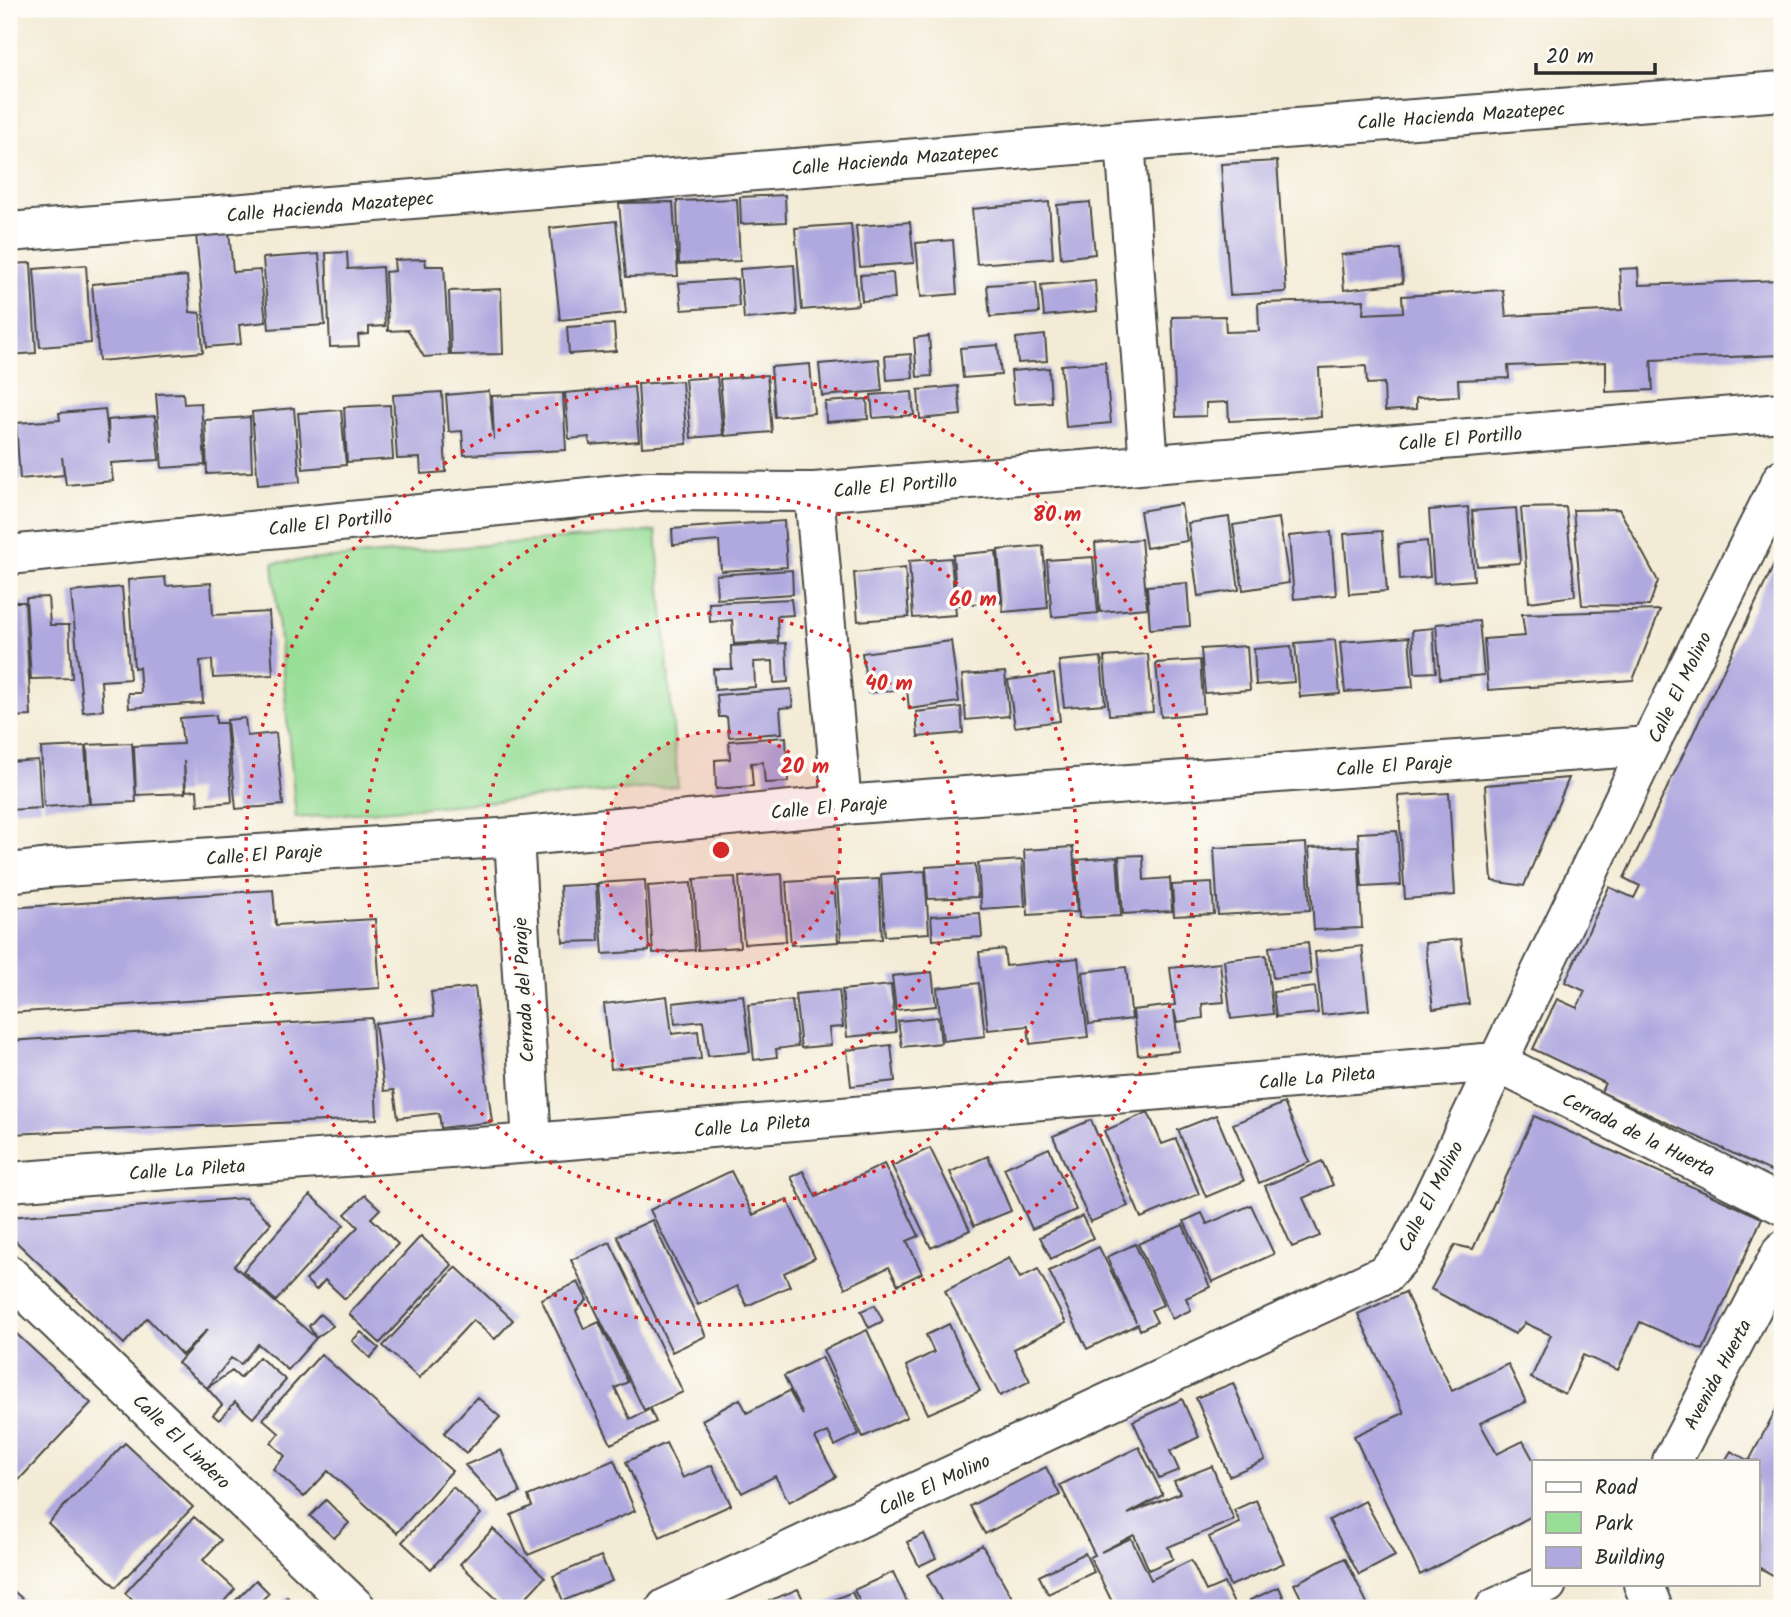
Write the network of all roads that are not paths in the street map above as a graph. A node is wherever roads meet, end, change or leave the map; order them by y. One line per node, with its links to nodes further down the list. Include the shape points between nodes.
1 (1782, 91): 2 (street, Calle Hacienda Mazatepec)
2 (1125, 141): 3 (street, Calle Hacienda Mazatepec); 5 (street)
3 (9, 232)
4 (1782, 412): 5 (street, Calle El Portillo)
5 (1149, 464): 7 (street, Calle El Portillo)
6 (1782, 479): 9 (street, Calle El Molino)
7 (814, 492): 8 (street, Calle El Portillo, via 649,491); 10 (street)
8 (9, 555)
9 (1649, 746): 10 (street, Calle El Paraje); 13 (street, Calle El Molino)
10 (842, 805): 11 (street, Calle El Paraje)
11 (514, 837): 12 (street, Calle El Paraje); 14 (street, Cerrada del Paraje)
12 (9, 873)
13 (1496, 1062): 14 (street, Calle La Pileta); 16 (street, Cerrada de la Huerta); 23 (street, Calle El Molino, via 1406,1251 1385,1274)
14 (532, 1143): 15 (street, Calle La Pileta)
15 (9, 1182)
16 (1782, 1205)
17 (1782, 1251): 19 (street, Avenida Huerta)
18 (9, 1275): 22 (street, Calle El Lindero)
19 (1673, 1460)
20 (1543, 1586): 24 (street)
21 (1644, 1586): 25 (street)
22 (356, 1608)
23 (666, 1608)
24 (1495, 1608)
25 (1653, 1608)

